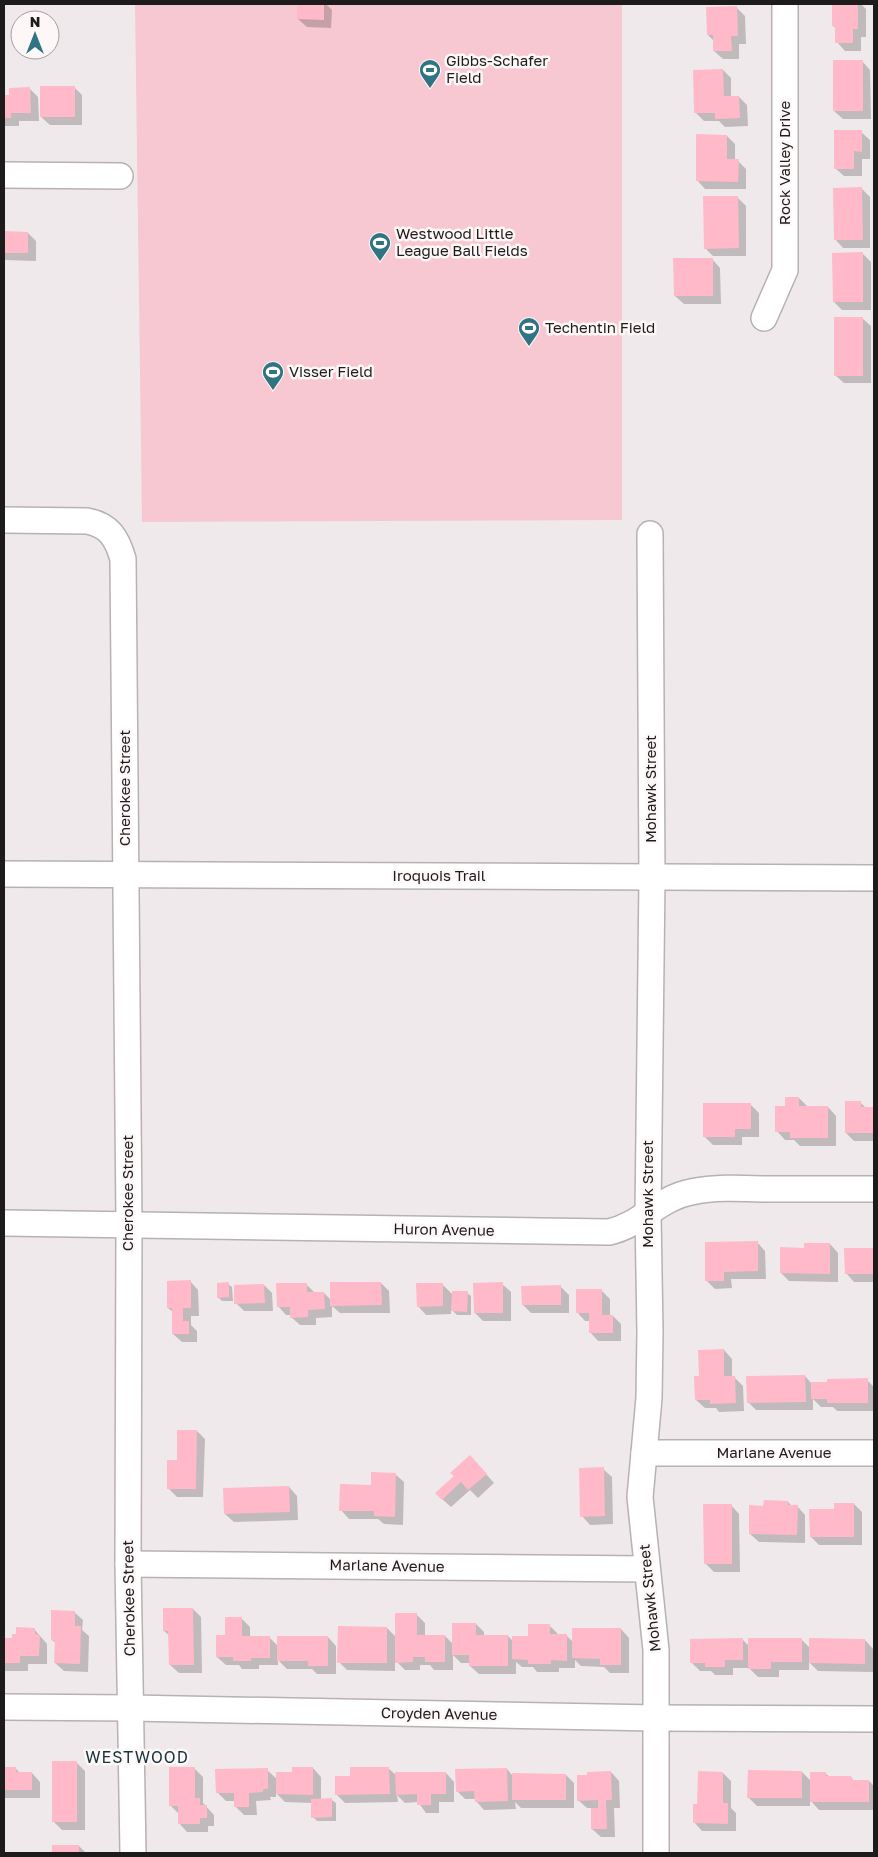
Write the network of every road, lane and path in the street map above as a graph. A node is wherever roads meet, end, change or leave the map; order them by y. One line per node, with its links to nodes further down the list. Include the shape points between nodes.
1 (785, 4): 4 (street, Rock Valley Drive, via 785,270)
2 (4, 175): 3 (street)
3 (120, 176)
4 (764, 318)
5 (4, 520): 8 (street, Cherokee Street, via 98,523 112,535 120,548 123,559)
6 (650, 534): 9 (street, Mohawk Street)
7 (4, 874): 8 (street, Iroquois Trail)
8 (125, 875): 9 (street, Iroquois Trail); 14 (street, Cherokee Street)
9 (652, 878): 10 (street, Iroquois Trail); 12 (street, Mohawk Street)
10 (874, 878)
11 (874, 1190): 12 (street, Huron Avenue, via 702,1190 675,1196)
12 (648, 1214): 14 (street, Huron Avenue, via 623,1229 609,1232); 15 (street, Mohawk Street, via 649,1398)
13 (4, 1223): 14 (street, Huron Avenue)
14 (129, 1224): 17 (street, Cherokee Street)
15 (644, 1453): 16 (street, Marlane Avenue); 18 (street, Mohawk Street, via 640,1497)
16 (874, 1453)
17 (128, 1564): 18 (street, Marlane Avenue); 20 (street, Cherokee Street)
18 (647, 1568): 21 (street, Mohawk Street, via 656,1650)
19 (4, 1707): 20 (street, Croyden Avenue)
20 (130, 1708): 21 (street, Croyden Avenue); 23 (street, Cherokee Street)
21 (656, 1718): 22 (street, Croyden Avenue); 24 (street, Mohawk Street)
22 (874, 1719)
23 (133, 1853)
24 (656, 1853)

